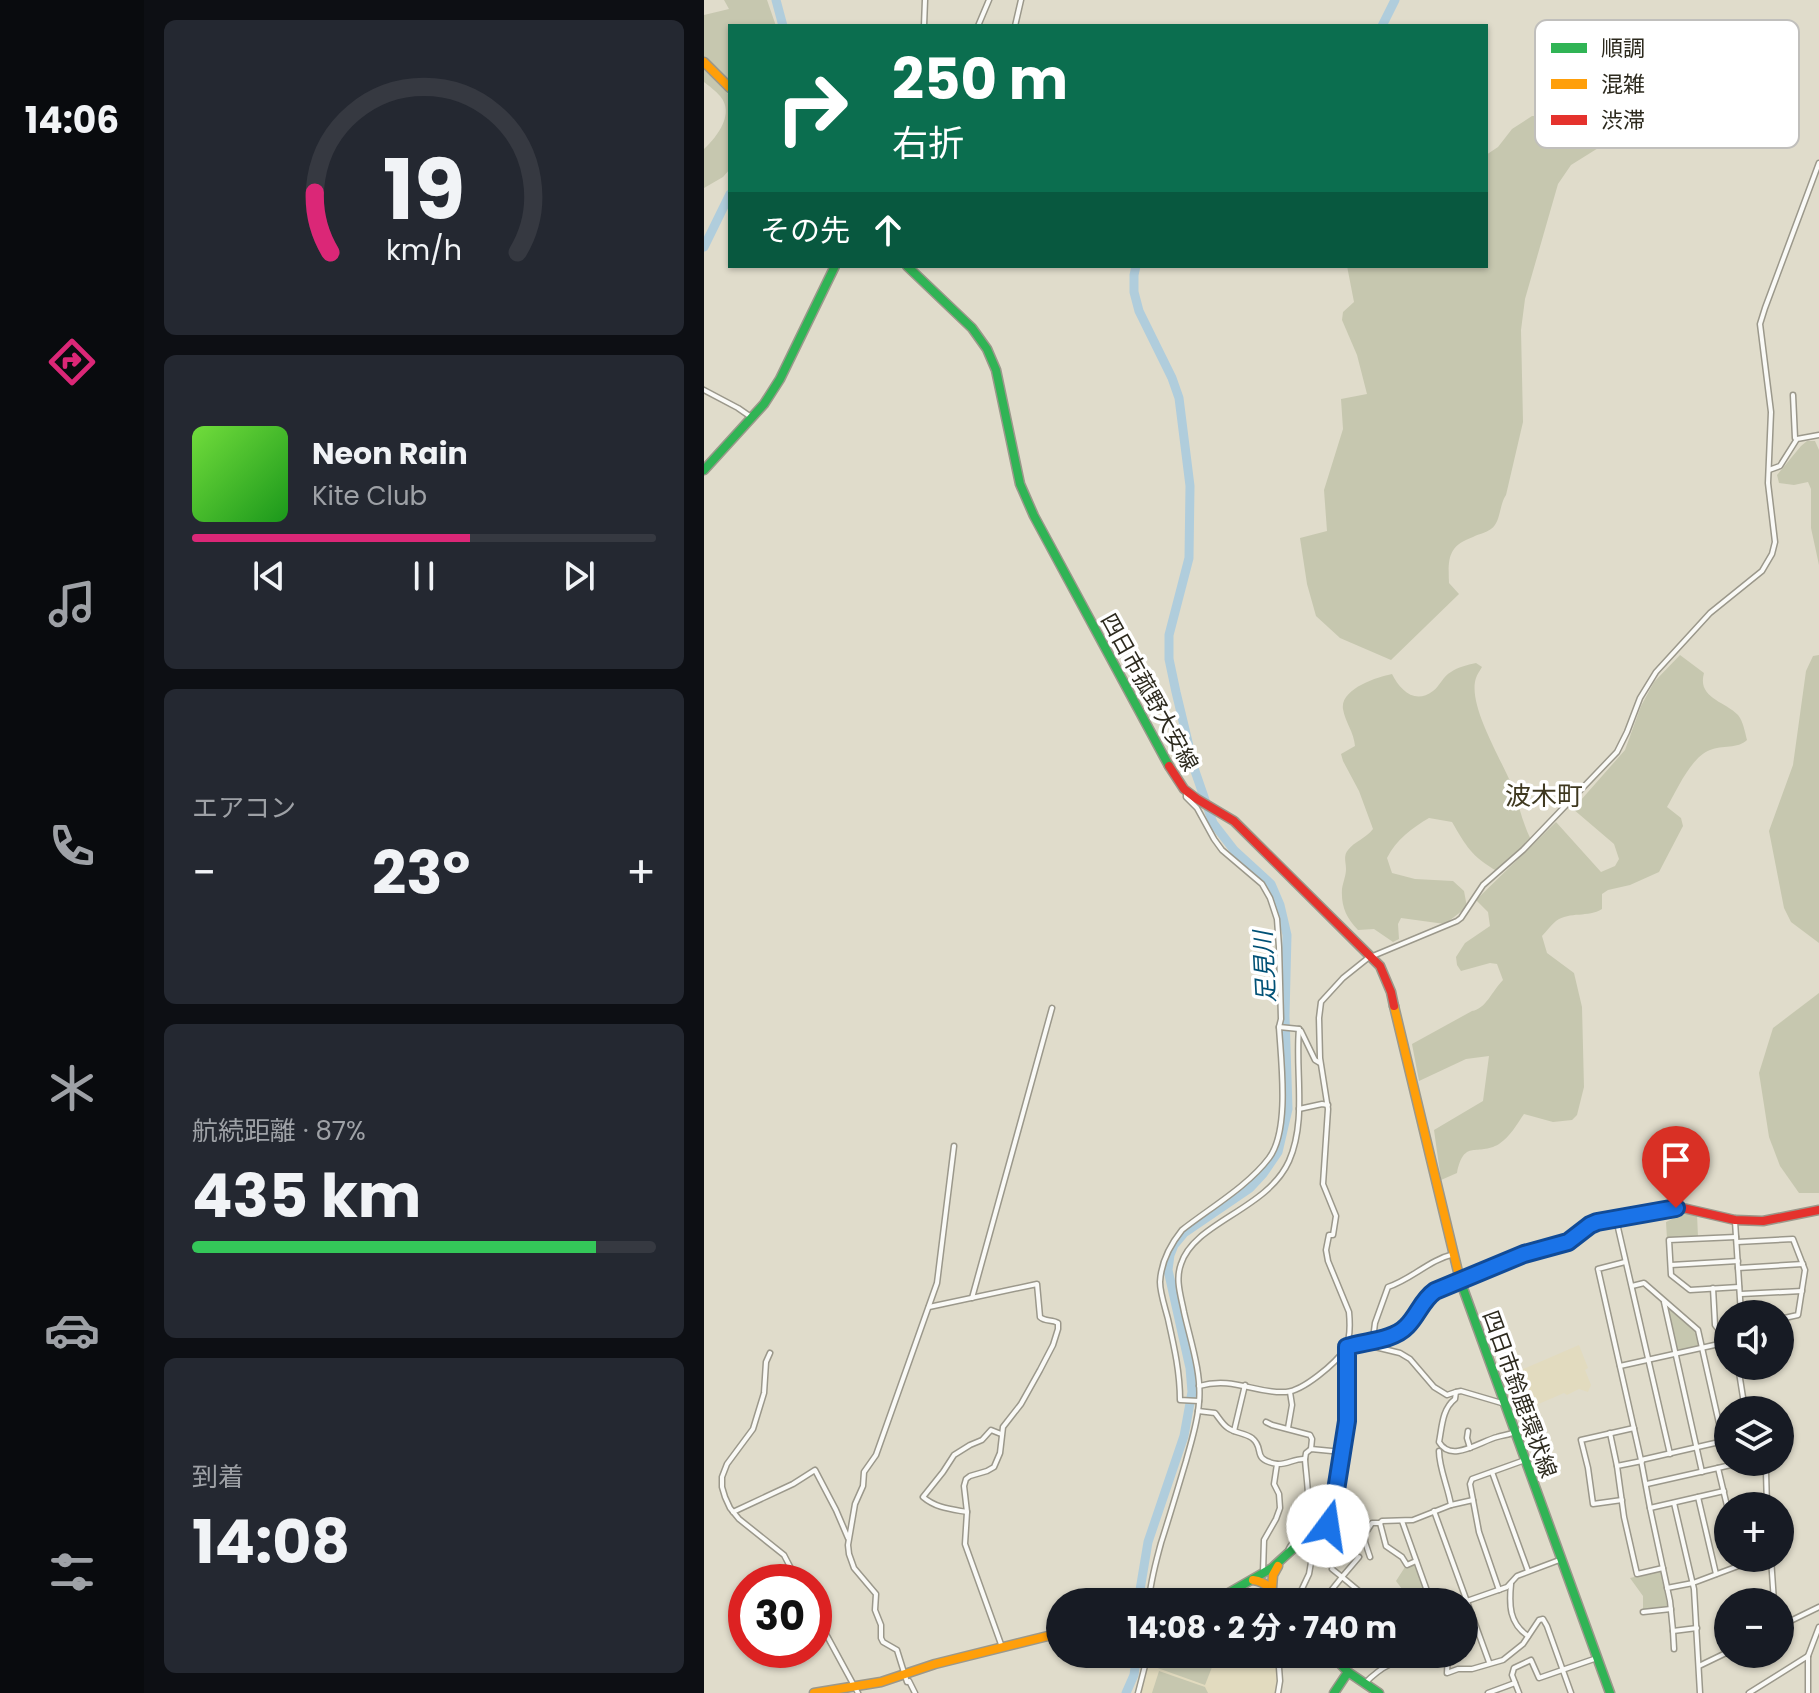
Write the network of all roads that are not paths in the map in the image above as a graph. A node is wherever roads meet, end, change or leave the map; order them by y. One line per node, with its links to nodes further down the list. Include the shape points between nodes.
1 (925, 0): 4 (street)
2 (989, 0): 5 (street)
3 (1021, 0): 6 (street)
4 (924, 24)
5 (979, 24)
6 (1015, 24)
7 (704, 62): 8 (main road)
8 (728, 86)
9 (1819, 163): 18 (street, via 1760,324 1771,412)
10 (834, 268): 14 (main road, via 780,379)
11 (909, 268): 19 (main road, 四日市菰野大安線, via 987,349 1020,484 1034,516)
12 (704, 390): 14 (street)
13 (1793, 395): 16 (street)
14 (751, 417): 17 (main road)
15 (1819, 435): 16 (street)
16 (1795, 441): 18 (street, via 1780,466)
17 (704, 470)
18 (1769, 470): 20 (street, via 1772,554 1762,571 1710,613 1656,672 1617,752 1483,885 1457,921)
19 (1186, 793): 20 (main road, 四日市菰野大安線, via 1234,821); 22 (street, via 1222,850 1262,884 1270,898 1279,947)
20 (1372, 956): 24 (street, via 1321,1002); 32 (main road, 四日市菰野大安線, via 1391,992)
21 (1052, 1008): 43 (street)
22 (1279, 1027): 23 (street); 62 (street, via 1282,1106 1271,1155 1182,1230 1162,1266 1160,1284 1182,1400)
23 (1299, 1029): 24 (street); 26 (street)
24 (1320, 1063): 25 (street)
25 (1328, 1105): 26 (street); 52 (street, via 1323,1184 1336,1216 1326,1253 1349,1312)
26 (1299, 1109): 58 (street, via 1295,1145 1271,1187 1205,1233 1181,1263 1179,1291)
27 (954, 1146): 47 (street, via 937,1283)
28 (1819, 1210): 30 (main road, via 1763,1221)
29 (1615, 1218): 30 (main road, via 1683,1208); 33 (street); 37 (main road, via 1590,1225 1568,1242)
30 (1735, 1220): 31 (street)
31 (1736, 1240): 34 (street, via 1793,1239); 35 (street, via 1669,1240); 36 (street)
32 (1454, 1254): 37 (main road, 四日市菰野大安線); 49 (street, via 1388,1287)
33 (1625, 1262): 38 (street); 56 (street, via 1598,1269)
34 (1803, 1264): 36 (street); 41 (street)
35 (1671, 1265): 36 (street); 40 (street, via 1671,1275 1690,1290)
36 (1738, 1265): 39 (street)
37 (1460, 1280): 49 (main road, via 1432,1292 1404,1329); 63 (main road, 四日市鈴鹿環状線)
38 (1631, 1286): 44 (street, via 1644,1283); 55 (street)
39 (1739, 1287): 40 (street); 42 (street)
40 (1713, 1288): 46 (street)
41 (1802, 1291): 42 (street); 48 (street)
42 (1740, 1294): 45 (street)
43 (972, 1298): 47 (street); 72 (street, via 1037,1284 1040,1317 1058,1323 1047,1357)
44 (1663, 1300): 51 (street, via 1698,1330); 54 (street)
45 (1740, 1300)
46 (1714, 1306)
47 (929, 1307): 105 (street, via 876,1455 863,1474)
48 (1794, 1316)
49 (1373, 1340): 52 (main road)
50 (1714, 1345): 51 (street)
51 (1702, 1348): 54 (street); 61 (street)
52 (1346, 1350): 59 (street); 60 (street, via 1371,1346 1400,1353 1434,1387 1447,1395); 78 (main road)
53 (770, 1353): 98 (street, via 753,1429 722,1477)
54 (1676, 1354): 55 (street); 75 (street)
55 (1648, 1360): 56 (street); 79 (street)
56 (1620, 1366): 67 (street)
57 (1245, 1385): 58 (street); 59 (street); 68 (street)
58 (1199, 1386): 62 (street)
59 (1290, 1392): 66 (street)
60 (1456, 1392): 63 (street); 74 (street, via 1445,1410 1439,1442 1450,1452)
61 (1714, 1396)
62 (1199, 1401): 64 (street)
63 (1505, 1404): 70 (main road, 四日市鈴鹿環状線)
64 (1198, 1411): 68 (street, via 1215,1413); 122 (street)
65 (1266, 1422): 66 (street)
66 (1288, 1428): 76 (street, via 1310,1435)
67 (1634, 1428): 71 (street); 82 (street)
68 (1234, 1431): 83 (street, via 1256,1441 1263,1460)
69 (1468, 1431): 74 (street)
70 (1515, 1432): 74 (street); 81 (main road, 四日市鈴鹿環状線)
71 (1610, 1433): 84 (street); 93 (street, via 1581,1440 1593,1504)
72 (1001, 1434): 99 (street, via 994,1467 966,1479); 99 (street, via 991,1430 958,1451 923,1497)
73 (1714, 1444): 75 (street)
74 (1470, 1448)
75 (1697, 1448): 79 (street); 87 (street)
76 (1311, 1449): 78 (street); 80 (street)
77 (1439, 1451): 95 (street)
78 (1343, 1452): 101 (main road, via 1331,1514)
79 (1670, 1454): 82 (street)
80 (1305, 1459): 83 (street); 104 (street)
81 (1525, 1460): 86 (street); 109 (main road, 四日市鈴鹿環状線)
82 (1642, 1461): 84 (street); 89 (street)
83 (1277, 1464): 116 (street, via 1274,1484 1280,1508 1264,1540)
84 (1617, 1466): 93 (street)
85 (1714, 1469): 87 (street)
86 (1492, 1472): 92 (street, via 1472,1479); 114 (street)
87 (1702, 1472): 89 (street)
88 (1720, 1476): 90 (street)
89 (1646, 1484): 96 (street)
90 (1724, 1491): 91 (street)
91 (1698, 1497): 94 (street); 117 (street)
92 (1473, 1500): 95 (street); 131 (street)
93 (1622, 1500): 112 (street, via 1637,1574)
94 (1674, 1503): 96 (street); 121 (street)
95 (1451, 1505): 97 (street)
96 (1650, 1508): 112 (street)
97 (1434, 1511): 100 (street); 129 (street)
98 (733, 1512): 105 (street, via 815,1470); 111 (street)
99 (967, 1512): 144 (street, via 965,1544)
100 (1402, 1521): 102 (street); 110 (street)
101 (1323, 1523): 103 (street, via 1343,1533); 104 (main road)
102 (1380, 1523): 103 (street, via 1372,1523); 110 (street, via 1386,1546 1407,1565)
103 (1365, 1534): 108 (street)
104 (1305, 1536): 106 (main road); 125 (street, via 1315,1539)
105 (848, 1540): 159 (street, via 854,1568 876,1594 882,1640 897,1650)
106 (1284, 1556): 116 (main road); 124 (main road)
107 (1359, 1557): 118 (street)
108 (1370, 1557)
109 (1562, 1559): 114 (street); 147 (main road, 四日市鈴鹿環状線)
110 (1416, 1561): 128 (street)
111 (789, 1564)
112 (1663, 1568): 130 (street)
113 (1332, 1569): 118 (street)
114 (1528, 1571): 120 (street)
115 (1722, 1572): 117 (street)
116 (1263, 1573): 119 (main road)
117 (1716, 1574): 121 (street)
118 (1342, 1577): 126 (street); 127 (street)
119 (1250, 1580): 123 (main road); 124 (main road)
120 (1511, 1582): 131 (street); 142 (street, via 1509,1603 1517,1628)
121 (1693, 1583): 130 (street); 138 (street)
122 (1151, 1588)
123 (1237, 1588)
124 (1272, 1588)
125 (1302, 1588)
126 (1333, 1588)
127 (1355, 1588)
128 (1426, 1588)
129 (1461, 1588)
130 (1667, 1588): 134 (street)
131 (1499, 1590): 132 (street)
132 (1478, 1598)
133 (1819, 1607): 136 (street)
134 (1671, 1609): 135 (street); 139 (street)
135 (1643, 1612)
136 (1794, 1619)
137 (1819, 1627): 146 (street)
138 (1697, 1628): 139 (street); 150 (street)
139 (1673, 1631): 145 (street)
140 (1478, 1634): 149 (street)
141 (1046, 1636): 144 (main road)
142 (1528, 1636): 149 (street, via 1503,1660); 158 (street, via 1543,1619)
143 (832, 1645): 162 (street)
144 (1002, 1647): 159 (main road, via 935,1664)
145 (1674, 1649)
146 (1808, 1656): 174 (street); 175 (street)
147 (1597, 1658): 158 (street); 172 (main road, 四日市鈴鹿環状線)
148 (1714, 1659): 150 (street)
149 (1489, 1663): 151 (street)
150 (1699, 1666): 173 (street)
151 (1478, 1667)
152 (1144, 1668): 165 (street)
153 (1279, 1668): 166 (street)
154 (1382, 1668): 161 (street)
155 (1447, 1668): 156 (street, via 1447,1673)
156 (1475, 1668)
157 (1346, 1670): 161 (main road); 167 (main road)
158 (1563, 1670): 160 (street, via 1539,1678 1531,1660 1514,1668); 171 (street)
159 (906, 1679): 162 (main road); 164 (street)
160 (1515, 1683): 169 (street); 170 (street)
161 (1364, 1684): 168 (main road)
162 (856, 1690): 163 (main road)
163 (814, 1693)
164 (915, 1693)
165 (1138, 1693)
166 (1278, 1693)
167 (1334, 1693)
168 (1379, 1693)
169 (1488, 1693)
170 (1519, 1693)
171 (1571, 1693)
172 (1610, 1693)
173 (1700, 1693)
174 (1749, 1693)
175 (1808, 1693)

